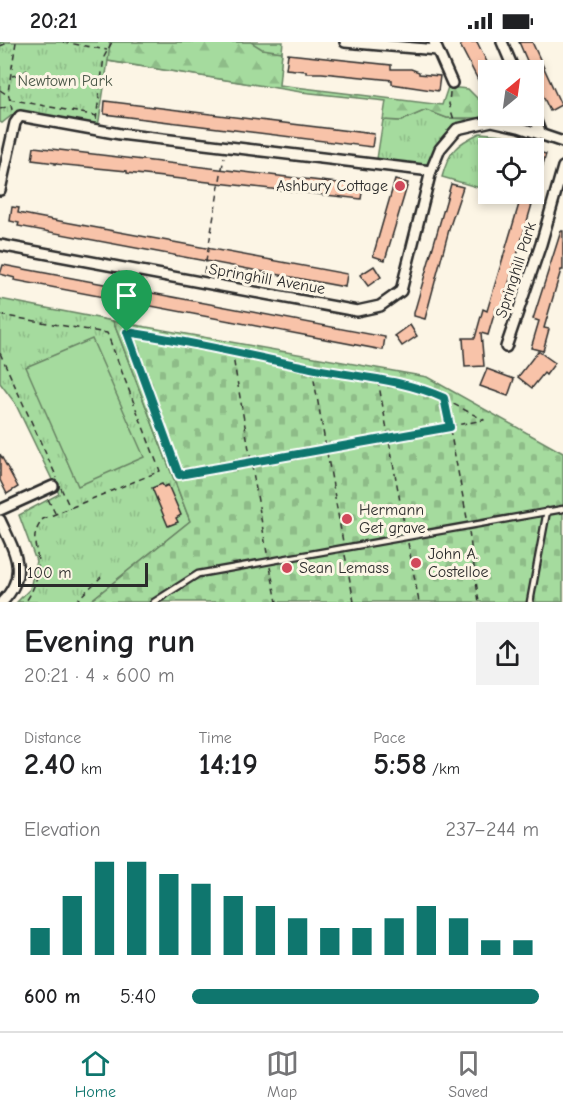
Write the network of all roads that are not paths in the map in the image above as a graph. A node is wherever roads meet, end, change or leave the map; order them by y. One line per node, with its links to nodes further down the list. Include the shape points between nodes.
1 (345, 42): 3 (street)
2 (502, 42): 4 (street)
3 (436, 46): 5 (street)
4 (510, 60)
5 (452, 83)
6 (538, 126): 7 (street)
7 (541, 134): 8 (street); 10 (street, Springhill Avenue, via 492,122 457,129 440,149)
8 (563, 142)
9 (563, 167): 13 (street, Springhill Park)
10 (431, 171): 11 (street, via 94,130 20,116 15,123); 12 (street, Springhill Avenue, via 401,291 380,306 357,311)
11 (0, 190)
12 (0, 245)
13 (506, 347)
14 (53, 486): 16 (street)
15 (563, 509): 17 (lane)
16 (0, 510)
17 (548, 511): 20 (lane, via 198,574); 21 (lane)
18 (0, 520): 19 (street, via 18,572 14,587)
19 (2, 602)
20 (154, 602)
21 (530, 602)

